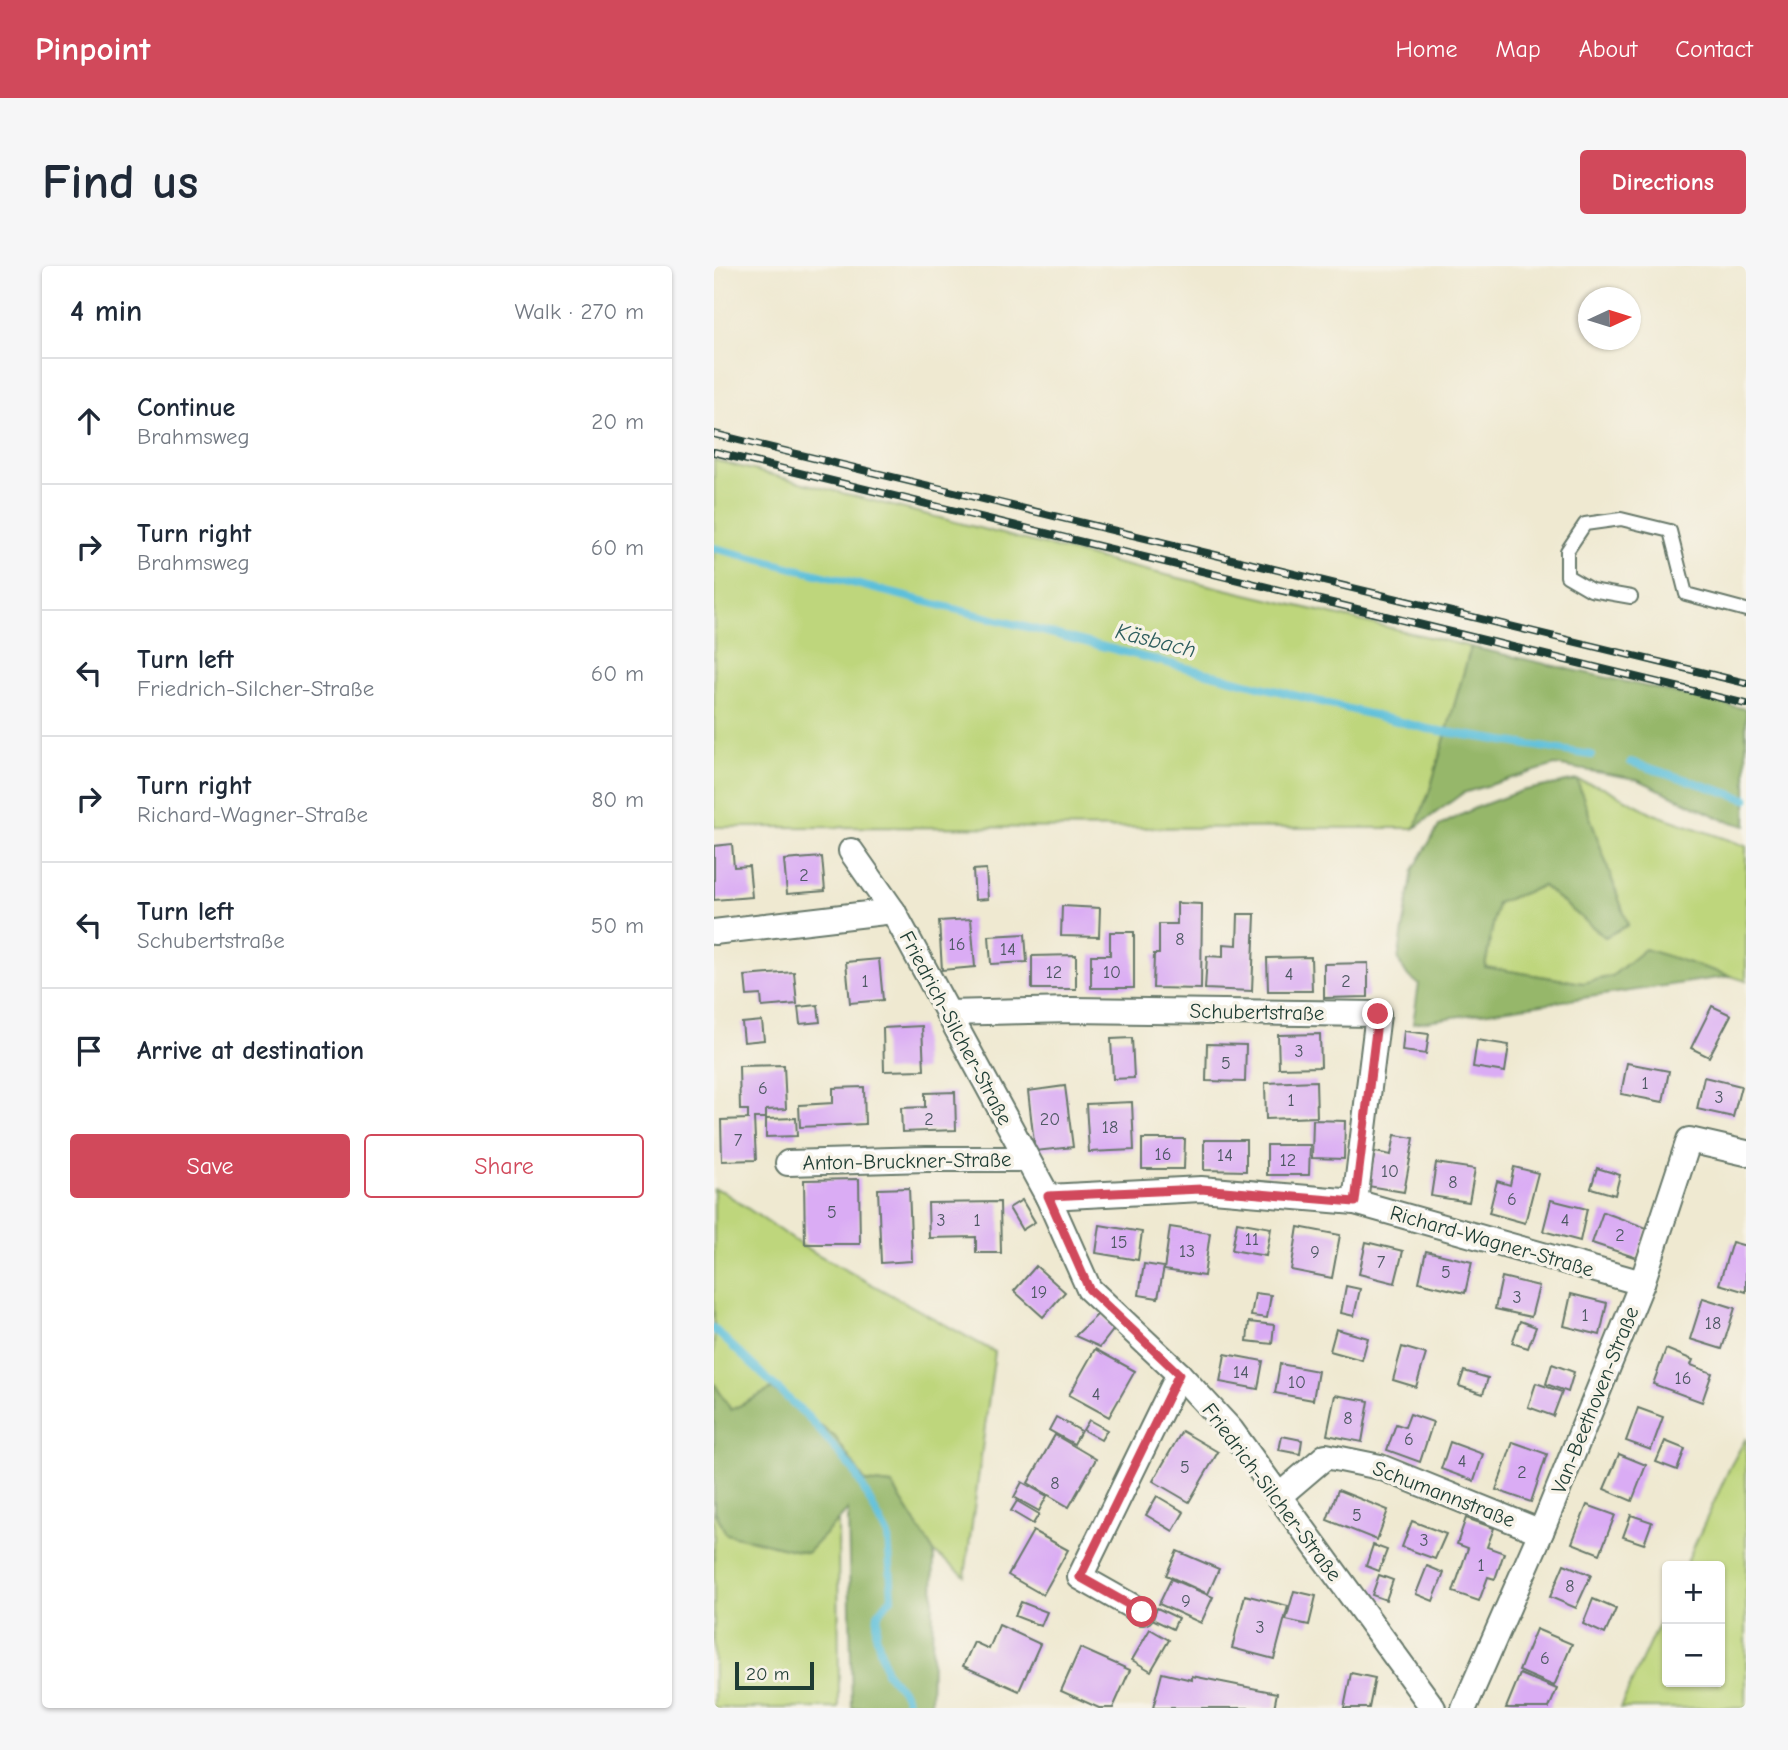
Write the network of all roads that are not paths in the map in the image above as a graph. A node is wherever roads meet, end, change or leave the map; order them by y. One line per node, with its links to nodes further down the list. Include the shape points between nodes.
1 (1631, 597): 2 (lane, via 1591,590 1567,576 1567,551 1584,524 1621,519 1670,531 1686,594)
2 (1746, 610)
3 (851, 851): 4 (street, Friedrich-Silcher-Straße)
4 (893, 911): 5 (street); 6 (street, Friedrich-Silcher-Straße)
5 (714, 932)
6 (948, 1013): 8 (street, Friedrich-Silcher-Straße); 11 (street, Schubertstraße, via 1378,1014)
7 (1746, 1153): 12 (street, Van-Beethoven-Straße, via 1689,1140)
8 (1026, 1159): 9 (street, Anton-Bruckner-Straße); 10 (street, Friedrich-Silcher-Straße)
9 (788, 1163)
10 (1048, 1196): 11 (street, Richard-Wagner-Straße, via 1201,1189); 13 (street, Friedrich-Silcher-Straße, via 1089,1289)
11 (1355, 1202): 12 (street, Richard-Wagner-Straße)
12 (1642, 1283): 15 (street, Van-Beethoven-Straße)
13 (1179, 1374): 14 (street, Friedrich-Silcher-Straße, via 1231,1430); 16 (street, via 1080,1577)
14 (1279, 1496): 15 (street, Schumannstraße, via 1326,1456 1380,1467); 17 (street, Friedrich-Silcher-Straße)
15 (1541, 1532): 18 (street, Van-Beethoven-Straße)
16 (1142, 1612)
17 (1433, 1708)
18 (1464, 1708)

